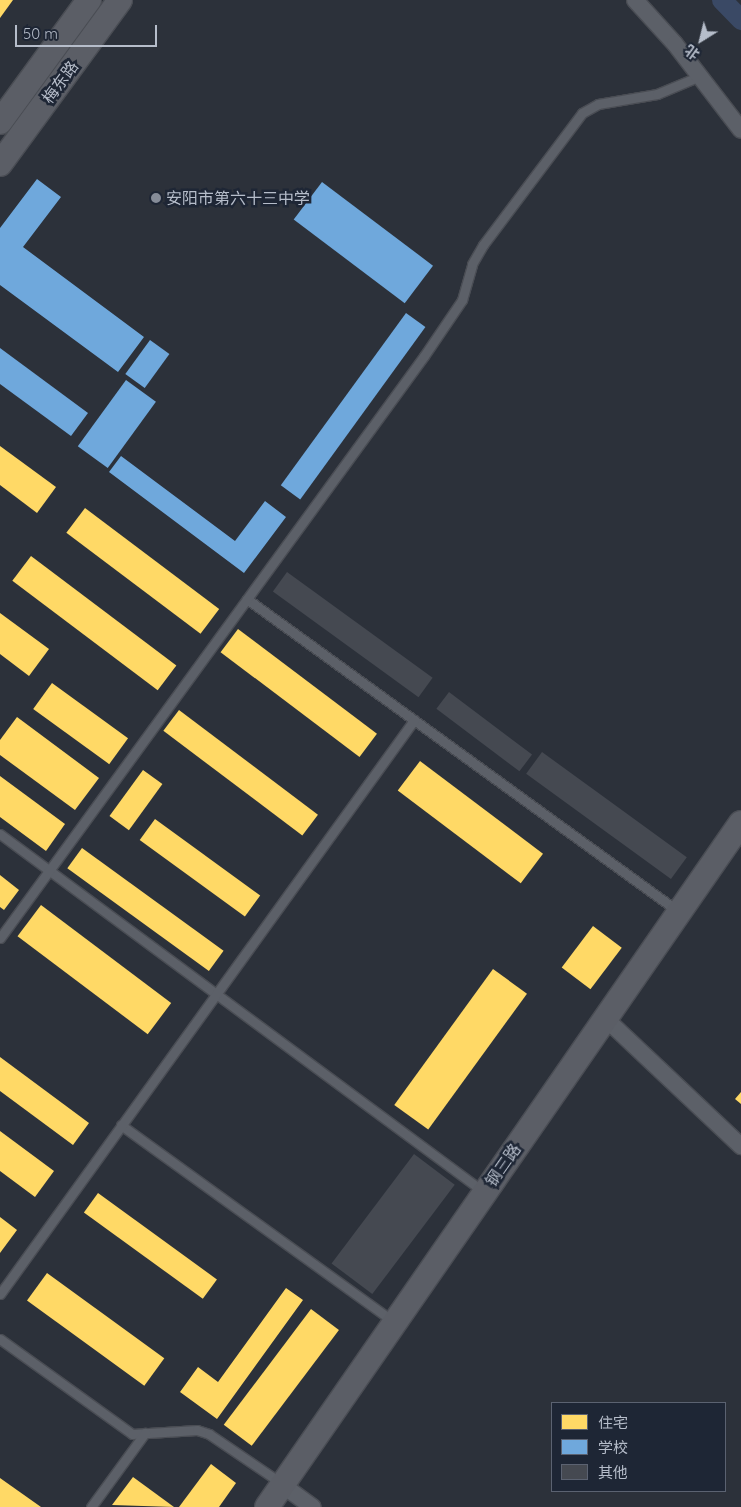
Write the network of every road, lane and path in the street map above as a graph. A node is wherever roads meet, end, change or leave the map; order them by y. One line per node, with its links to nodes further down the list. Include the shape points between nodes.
1 (89, 0): 5 (street, 梅东路)
2 (120, 0): 7 (street, 梅东路)
3 (635, 0): 4 (street)
4 (700, 76): 6 (street); 8 (lane, via 657,94 598,104 582,112 483,245 472,264 462,300 424,356)
5 (0, 122)
6 (741, 130)
7 (0, 164)
8 (247, 599): 9 (lane); 12 (lane)
9 (414, 720): 13 (lane); 15 (lane)
10 (0, 834): 12 (lane)
11 (738, 834): 13 (street, 钢三路)
12 (49, 871): 14 (lane); 15 (lane)
13 (679, 912): 16 (street, 钢三路)
14 (0, 938)
15 (216, 994): 17 (lane); 19 (lane)
16 (605, 1018): 18 (street); 19 (street, 钢三路)
17 (122, 1125): 20 (lane); 21 (lane)
18 (741, 1146)
19 (484, 1192): 21 (street, 钢三路)
20 (0, 1294)
21 (394, 1322): 24 (street, 钢三路)
22 (0, 1339): 23 (lane, via 132,1434)
23 (145, 1433): 24 (lane, via 197,1430 209,1434); 25 (lane)
24 (281, 1484): 26 (street, 钢三路); 27 (street)
25 (91, 1507)
26 (267, 1507)
27 (313, 1507)

